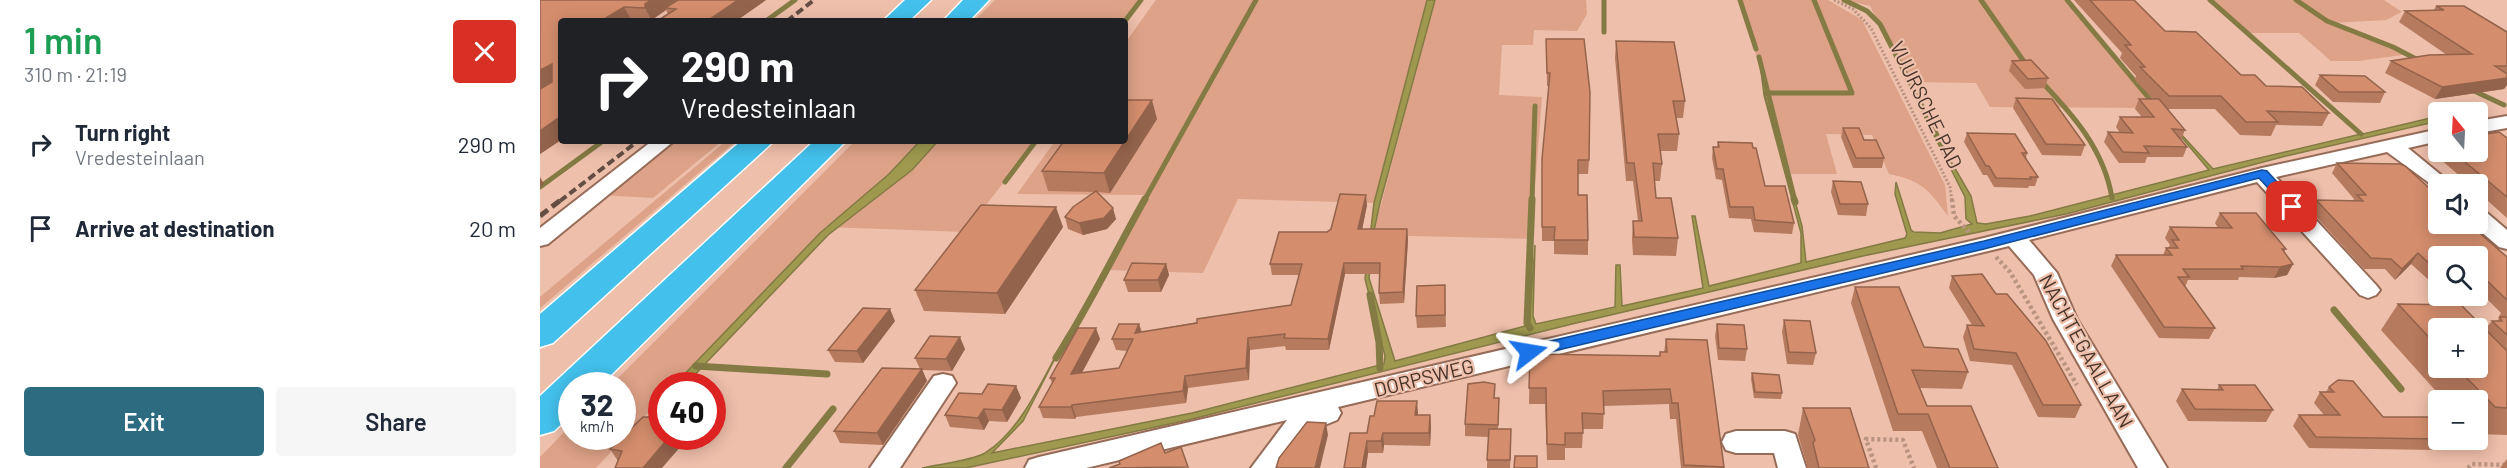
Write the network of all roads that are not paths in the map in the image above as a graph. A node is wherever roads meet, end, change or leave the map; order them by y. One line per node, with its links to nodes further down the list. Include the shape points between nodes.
1 (919, 0): 3 (highway)
2 (976, 0): 4 (highway)
3 (898, 18)
4 (958, 18)
5 (2507, 122): 6 (street)
6 (2488, 126)
7 (2428, 137): 11 (street, DORPSWEG)
8 (660, 144): 16 (street)
9 (756, 144): 19 (highway)
10 (828, 144): 20 (highway)
11 (2389, 145): 12 (street, DORPSWEG); 13 (street)
12 (2262, 174): 15 (street, DORPSWEG); 18 (street)
13 (2429, 174)
14 (2488, 226): 17 (street)
15 (2014, 237): 22 (street, DORPSWEG, via 1979,240); 31 (street, NACHTEGAALLAAN, via 2044,273 2065,319)
16 (540, 239)
17 (2507, 242)
18 (2368, 290)
19 (540, 334)
20 (591, 372)
21 (943, 383): 27 (street)
22 (1338, 399): 26 (street, DORPSWEG); 29 (street, via 1340,408 1298,425)
23 (558, 403): 24 (highway)
24 (540, 420)
25 (1736, 442): 30 (street, via 1785,441)
26 (1079, 464): 28 (street, DORPSWEG)
27 (884, 468)
28 (1040, 468)
29 (1265, 468)
30 (1792, 468)
31 (2153, 468)

